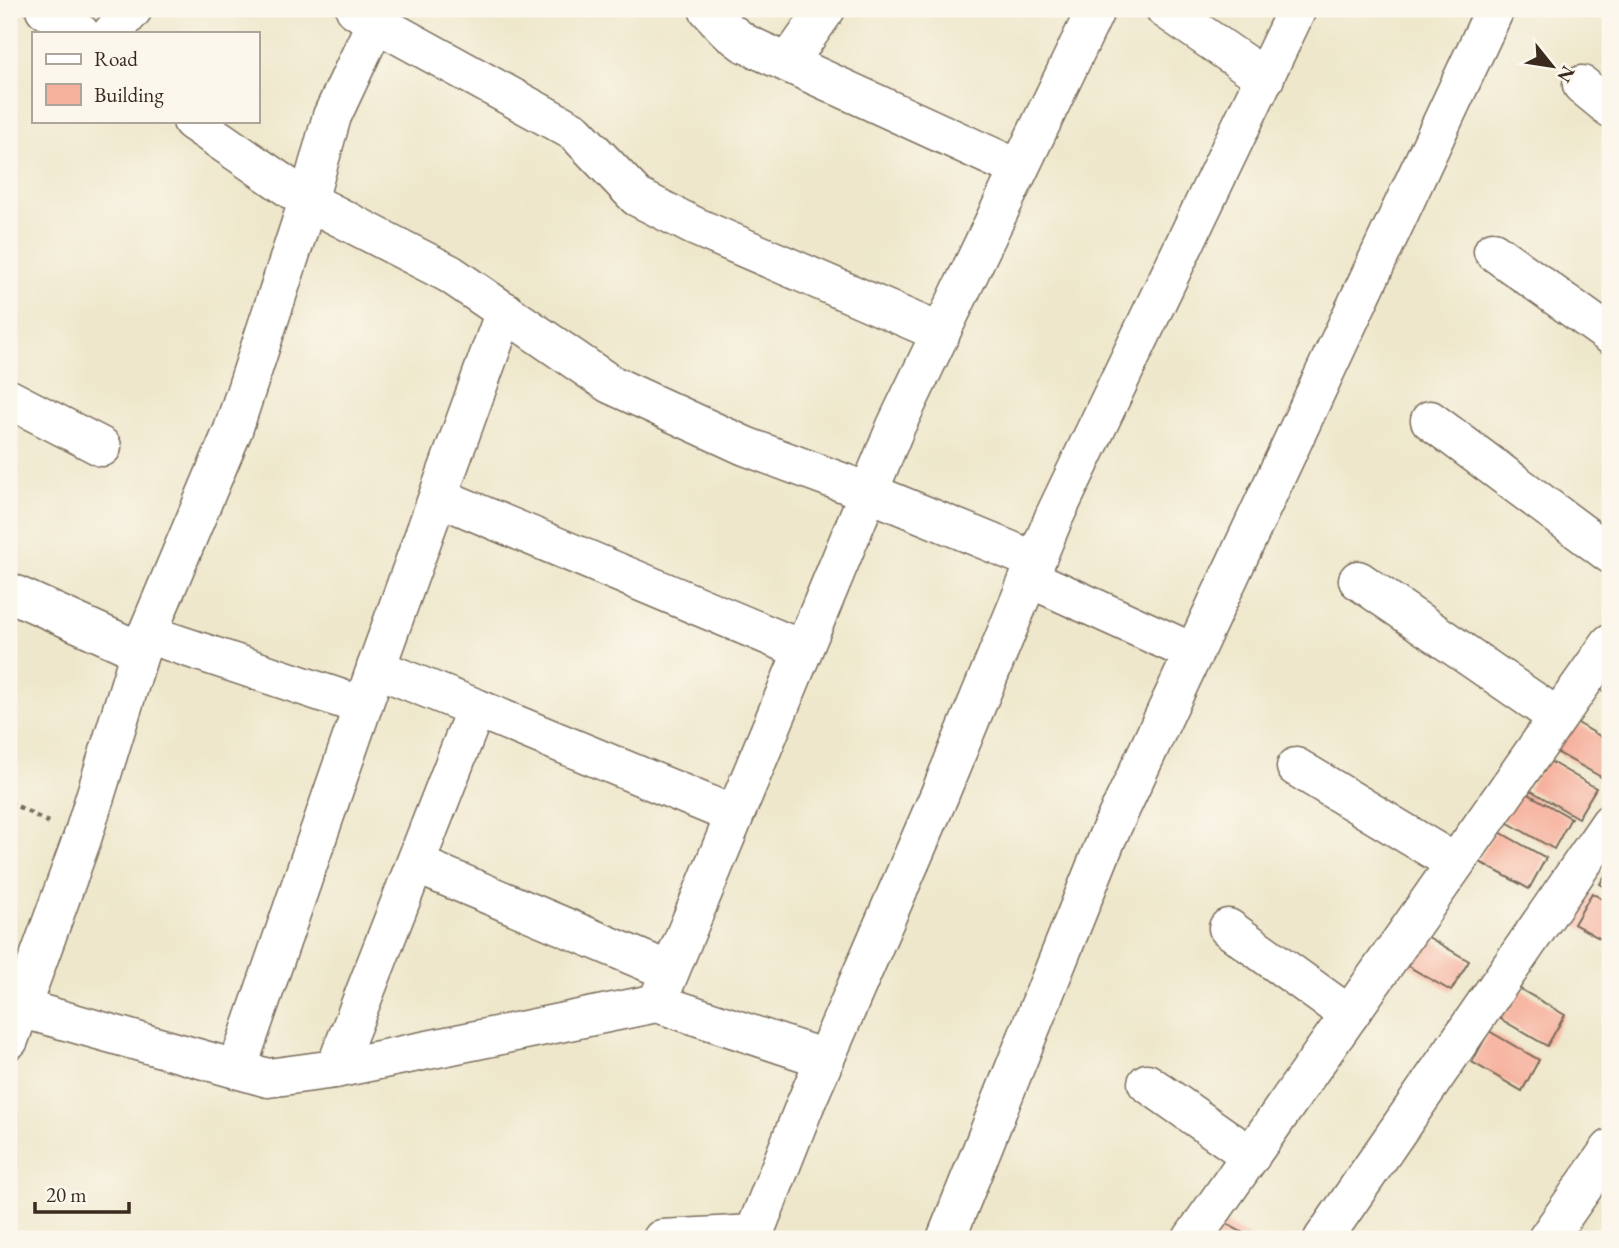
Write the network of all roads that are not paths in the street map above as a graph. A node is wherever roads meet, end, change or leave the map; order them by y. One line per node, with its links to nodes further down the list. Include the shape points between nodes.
1 (45, 9): 10 (street)
2 (133, 9): 11 (street)
3 (708, 9): 12 (street, via 744,43)
4 (826, 9): 12 (street)
5 (1096, 9): 15 (street)
6 (1165, 9): 13 (street)
7 (1297, 9): 13 (street)
8 (1496, 9): 33 (street)
9 (371, 13): 16 (street, via 332,116); 19 (street, via 575,132 637,197)
10 (79, 32)
11 (114, 32)
12 (788, 63): 15 (street)
13 (1265, 78): 27 (street)
14 (193, 122): 16 (street)
15 (1019, 169): 19 (street)
16 (309, 201): 18 (street, via 450,274); 30 (street, via 233,430)
17 (1493, 251): 20 (street)
18 (505, 311): 24 (street, via 610,384 744,446); 25 (street)
19 (941, 333): 24 (street)
20 (1610, 335)
21 (9, 399): 23 (street)
22 (1430, 420): 26 (street)
23 (102, 447)
24 (868, 492): 27 (street); 32 (street)
25 (439, 497): 32 (street); 34 (street)
26 (1610, 554)
27 (1032, 569): 33 (street); 47 (street)
28 (1358, 580): 37 (street)
29 (9, 592): 30 (street)
30 (144, 642): 35 (street); 46 (street, via 82,839)
31 (1610, 643): 37 (street)
32 (803, 650): 39 (street)
33 (1194, 653): 55 (street, via 1107,838)
34 (376, 668): 35 (street); 36 (street)
35 (363, 706): 48 (street)
36 (476, 708): 39 (street); 42 (street)
37 (1557, 717): 41 (street)
38 (1296, 767): 41 (street)
39 (734, 815): 44 (street)
40 (1610, 823): 57 (street)
41 (1455, 863): 45 (street)
42 (416, 864): 44 (street); 49 (street)
43 (1228, 928): 45 (street)
44 (663, 987): 47 (street); 49 (street)
45 (1349, 1015): 52 (street)
46 (13, 1017): 48 (street)
47 (825, 1059): 53 (street)
48 (237, 1069): 49 (street, via 268,1078)
49 (335, 1069)
50 (1147, 1083): 52 (street)
51 (1610, 1151): 58 (street)
52 (1251, 1156): 56 (street)
53 (753, 1237): 54 (street)
54 (662, 1239)
55 (946, 1239)
56 (1192, 1239)
57 (1323, 1239)
58 (1547, 1239)

